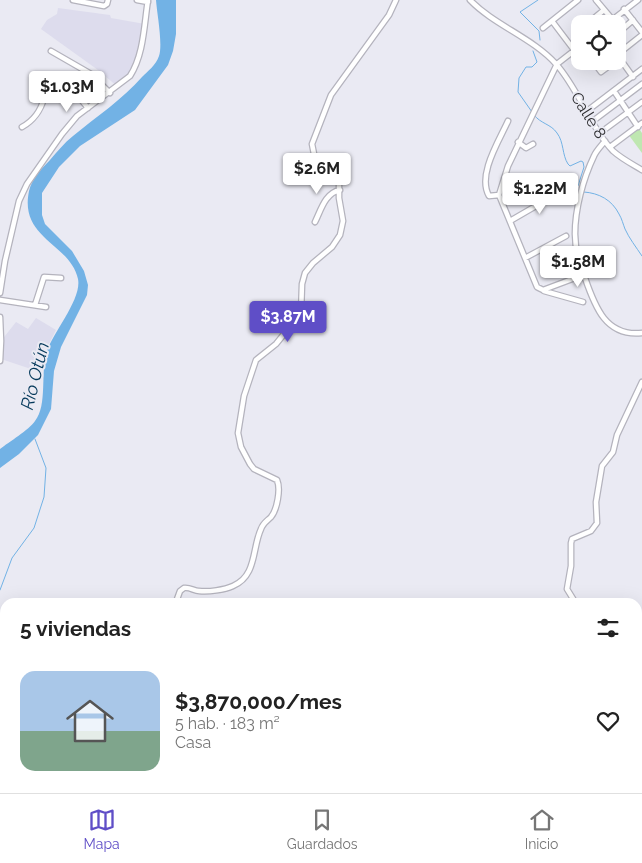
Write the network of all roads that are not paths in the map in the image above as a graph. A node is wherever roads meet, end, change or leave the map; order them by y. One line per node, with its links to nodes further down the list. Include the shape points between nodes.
1 (74, 0): 2 (street, via 106,6)
2 (108, 0)
3 (137, 0): 9 (street)
4 (396, 0): 48 (street, via 331,95 312,144 314,154 339,181)
5 (470, 0): 25 (street, Calle 8)
6 (578, 0): 17 (street)
7 (596, 0): 11 (street)
8 (637, 0): 10 (street); 12 (street)
9 (148, 1): 32 (street, via 134,70)
10 (642, 6)
11 (604, 10): 13 (street); 14 (street)
12 (624, 10): 15 (street); 16 (street)
13 (598, 15)
14 (608, 15)
15 (617, 15)
16 (632, 20): 18 (street); 20 (street)
17 (552, 21): 19 (street); 21 (street)
18 (626, 26)
19 (543, 28)
20 (642, 33): 22 (street)
21 (571, 46)
22 (626, 50)
23 (51, 51): 32 (street, via 90,74)
24 (571, 52): 25 (street)
25 (557, 64): 36 (street, Calle 8); 44 (street)
26 (626, 68): 28 (street)
27 (642, 69): 28 (street)
28 (633, 77): 30 (street)
29 (640, 86): 31 (street); 33 (street)
30 (614, 91): 33 (street); 36 (street)
31 (642, 92)
32 (110, 93): 35 (street)
33 (621, 102): 37 (street); 39 (street)
34 (642, 102): 37 (street)
35 (88, 108): 41 (street, via 79,97 51,80 46,85 38,112 30,123); 58 (street, via 62,134 23,191)
36 (587, 111): 39 (street, Calle 8)
37 (628, 113): 40 (street); 42 (street)
38 (508, 121): 50 (street, via 486,172 485,185 489,196)
39 (593, 121): 42 (street, Calle 8)
40 (640, 125): 46 (street)
41 (22, 127)
42 (600, 133): 43 (street, Calle 8)
43 (605, 141): 46 (street, Calle 8); 64 (street, via 594,155 580,198 575,232 577,256 593,302 604,320 626,334)
44 (518, 142): 45 (street, via 524,149); 50 (street)
45 (532, 144)
46 (610, 147): 47 (street, Calle 8, via 624,160)
47 (641, 168)
48 (340, 190): 52 (street, via 333,191 326,199); 67 (street, via 343,221 340,235 306,273 302,284 301,313 276,344 256,360 244,396 238,433 241,446 254,469 277,480 279,486 274,511 260,529 253,561 243,579 234,586 209,591 184,588)
49 (560, 192): 51 (street)
50 (499, 195): 51 (street)
51 (510, 221): 54 (street)
52 (315, 222)
53 (566, 236): 54 (street)
54 (525, 258): 57 (street, via 537,287)
55 (61, 278): 61 (street, via 45,276)
56 (575, 278): 57 (street)
57 (543, 290): 60 (street)
58 (0, 293)
59 (0, 300): 61 (street)
60 (583, 302)
61 (35, 305): 62 (street)
62 (46, 306)
63 (0, 317): 65 (street)
64 (642, 333)
65 (0, 361)
66 (642, 382): 68 (street, via 617,434 613,452 602,466 596,502 597,523 591,531 570,543 567,589)
67 (177, 598)
68 (573, 598)

